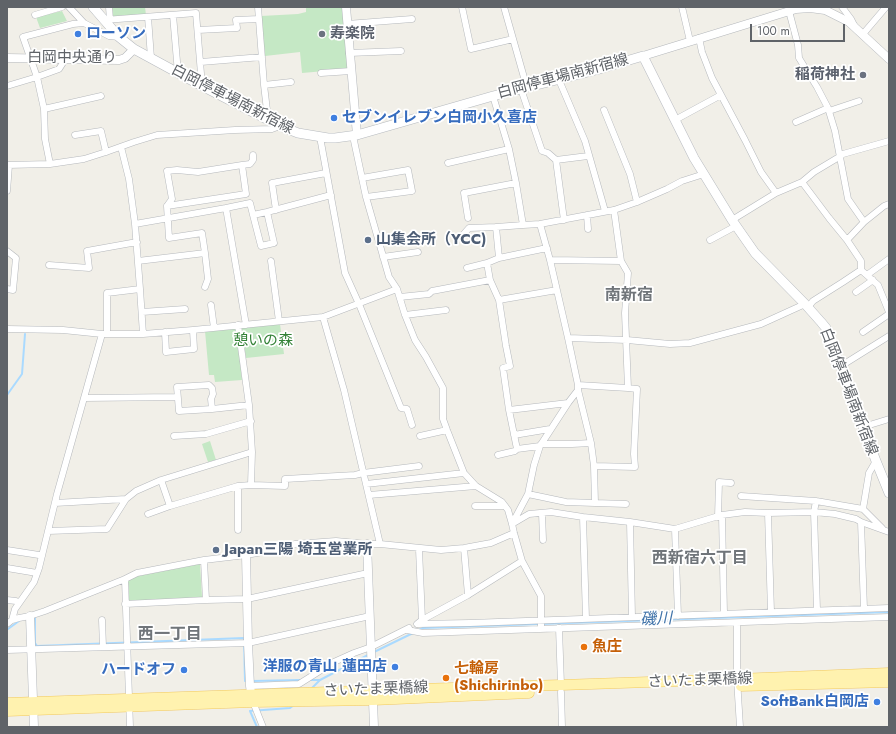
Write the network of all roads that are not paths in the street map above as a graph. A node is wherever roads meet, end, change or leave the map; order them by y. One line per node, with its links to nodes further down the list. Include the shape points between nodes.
1 (62, 7): 14 (street)
2 (69, 7): 20 (street)
3 (93, 7): 19 (main road, 白岡停車場南新宿線)
4 (109, 7): 19 (street)
5 (258, 7): 17 (street)
6 (346, 7): 21 (street)
7 (462, 7): 27 (street, via 471,49)
8 (504, 7): 27 (street)
9 (682, 7): 28 (street)
10 (842, 7): 22 (street)
11 (886, 7): 24 (street)
12 (826, 8): 13 (street); 22 (street)
13 (794, 9): 26 (street); 55 (street, via 799,58)
14 (35, 15)
15 (173, 15): 16 (street); 23 (street, via 196,13); 41 (street)
16 (148, 17): 19 (street); 37 (street)
17 (259, 19): 23 (street, via 236,20 237,28); 33 (street)
18 (412, 19): 21 (street)
19 (107, 20): 25 (main road, 白岡停車場南新宿線)
20 (84, 23): 25 (street, via 109,36); 35 (street, via 22,37)
21 (347, 24): 31 (street)
22 (855, 27): 24 (street)
23 (198, 30): 39 (street)
24 (863, 34): 38 (street)
25 (119, 37): 29 (main road, 白岡停車場南新宿線)
26 (699, 38): 28 (street); 52 (street, via 706,63)
27 (514, 39): 49 (street)
28 (690, 41): 32 (street)
29 (134, 49): 36 (street, 白岡中央通り, via 119,60); 37 (main road, 白岡停車場南新宿線)
30 (401, 51): 31 (street)
31 (350, 53): 40 (street)
32 (643, 56): 44 (main road, 白岡停車場南新宿線); 58 (main road, 白岡停車場南新宿線)
33 (262, 57): 39 (street); 46 (street)
34 (7, 58): 35 (street, 白岡中央通り)
35 (30, 58): 36 (street, 白岡中央通り); 43 (street)
36 (66, 58): 43 (street, via 59,69)
37 (151, 58): 41 (main road, 白岡停車場南新宿線)
38 (889, 59)
39 (201, 62): 48 (street)
40 (351, 71): 42 (street); 62 (street)
41 (178, 73): 48 (main road, 白岡停車場南新宿線)
42 (321, 73)
43 (37, 77): 47 (street); 54 (street)
44 (559, 80): 49 (main road, 白岡停車場南新宿線); 69 (street, via 585,141)
45 (291, 82): 46 (street)
46 (264, 85): 57 (street)
47 (7, 86)
48 (202, 86): 57 (main road, 白岡停車場南新宿線)
49 (524, 89): 51 (main road, 白岡停車場南新宿線); 71 (street, via 542,151)
50 (101, 96): 54 (street)
51 (493, 96): 62 (main road, 白岡停車場南新宿線); 66 (street)
52 (722, 96): 58 (street); 82 (street, via 761,172)
53 (859, 101): 55 (street)
54 (44, 109): 73 (street, via 45,139)
55 (828, 109): 59 (street); 70 (street)
56 (604, 110): 85 (street, via 630,174)
57 (268, 119): 60 (main road, 白岡停車場南新宿線)
58 (675, 120): 77 (main road, 白岡停車場南新宿線)
59 (796, 122)
60 (280, 126): 63 (main road, 白岡停車場南新宿線); 65 (street, via 272,129 157,135)
61 (75, 135): 67 (street, via 100,131)
62 (355, 136): 63 (main road, 白岡停車場南新宿線); 78 (street)
63 (320, 137): 76 (street)
64 (889, 141): 70 (street)
65 (121, 147): 67 (street); 100 (street)
66 (509, 149): 72 (street); 80 (street)
67 (106, 152): 73 (street, via 84,159)
68 (253, 154): 75 (street, via 250,164)
69 (588, 156): 71 (street); 91 (street)
70 (839, 157): 79 (street); 98 (street, via 848,199)
71 (556, 160): 97 (street)
72 (448, 163)
73 (50, 164): 74 (street)
74 (8, 165): 81 (street)
75 (242, 165): 87 (street, via 246,194); 87 (street, via 198,172 166,171 172,199)
76 (326, 172): 83 (street); 89 (street, via 272,183)
77 (704, 174): 85 (street, via 682,181); 99 (main road, 白岡停車場南新宿線)
78 (362, 178): 84 (street); 84 (street, via 408,170 412,191)
79 (802, 182): 82 (street); 107 (street)
80 (516, 184): 96 (street, via 464,193); 102 (street)
81 (7, 191)
82 (776, 194): 99 (street)
83 (331, 195): 89 (street); 135 (street, via 346,273)
84 (366, 197): 113 (street)
85 (637, 202): 90 (street)
86 (889, 204): 98 (street)
87 (167, 206): 95 (street)
88 (226, 208): 93 (street, via 250,203); 95 (street); 145 (street)
89 (276, 210): 92 (street)
90 (614, 210): 91 (street); 119 (street)
91 (605, 211): 94 (street)
92 (267, 212): 93 (street); 93 (street, via 274,243 261,246)
93 (253, 215)
94 (587, 215): 97 (street); 104 (street)
95 (167, 218): 100 (street); 112 (street, via 169,238 202,233)
96 (468, 218)
97 (564, 220): 101 (street)
98 (864, 222): 107 (street)
99 (734, 223): 106 (street); 137 (main road, 白岡停車場南新宿線, via 755,253)
100 (136, 224): 108 (street)
101 (540, 224): 102 (street); 109 (street)
102 (523, 225): 103 (street)
103 (496, 227): 105 (street, via 469,228); 114 (street)
104 (588, 229)
105 (462, 236)
106 (710, 240)
107 (847, 240): 123 (street, via 860,261)
108 (137, 242): 117 (street); 121 (street, via 87,251 90,268)
109 (547, 248): 114 (street); 116 (street)
110 (7, 251): 128 (street, via 16,258 13,290)
111 (418, 252): 113 (street)
112 (205, 253): 117 (street); 127 (street, via 208,279)
113 (383, 257): 130 (street, via 389,277)
114 (499, 258): 120 (street)
115 (889, 259): 124 (street)
116 (550, 260): 119 (street); 131 (street)
117 (138, 261): 129 (street)
118 (271, 261): 144 (street)
119 (621, 261): 156 (street, via 628,273)
120 (487, 262): 122 (street); 125 (street)
121 (49, 265)
122 (467, 268)
123 (861, 270): 124 (street); 137 (street)
124 (867, 275): 126 (street)
125 (490, 280): 133 (street, via 432,291 429,294); 134 (street)
126 (872, 280): 132 (street); 141 (street, via 878,285)
127 (205, 287)
128 (7, 289)
129 (140, 289): 140 (street); 152 (street, via 107,293)
130 (397, 289): 133 (street); 135 (street)
131 (557, 290): 134 (street); 155 (street)
132 (856, 292)
133 (400, 297): 142 (street)
134 (499, 300): 165 (street, via 510,366 503,368)
135 (359, 304): 143 (street); 168 (street, via 401,408 407,409)
136 (211, 305): 147 (street)
137 (806, 305): 156 (street, via 760,324 690,343); 157 (main road, 白岡停車場南新宿線, via 826,328)
138 (185, 309): 140 (street)
139 (446, 310): 142 (street)
140 (142, 312): 153 (street)
141 (889, 312): 151 (street)
142 (405, 315): 171 (street, via 415,340 443,388 443,419)
143 (322, 317): 144 (street); 184 (street, via 344,390)
144 (279, 321): 145 (street)
145 (246, 324): 146 (street)
146 (238, 325): 147 (street); 163 (street)
147 (214, 328): 149 (street)
148 (7, 329): 152 (street)
149 (193, 330): 150 (street); 150 (street, via 194,349 166,352)
150 (165, 332): 153 (street)
151 (863, 332)
152 (104, 334): 153 (street); 161 (street)
153 (143, 334)
154 (889, 336): 157 (street)
155 (568, 338): 156 (street); 158 (street)
156 (626, 340): 159 (street)
157 (841, 366): 169 (main road, 白岡停車場南新宿線)
158 (578, 387): 159 (street); 162 (street); 175 (street)
159 (628, 388): 182 (street, via 637,389 635,467)
160 (178, 397): 161 (street); 164 (street, via 179,411); 164 (street, via 177,387 209,385 213,394)
161 (84, 398): 197 (street)
162 (568, 403): 165 (street); 170 (street)
163 (249, 405): 164 (street); 167 (street)
164 (212, 409)
165 (509, 410): 174 (street)
166 (889, 419): 169 (street)
167 (251, 421): 172 (street, via 206,434); 178 (street)
168 (412, 425)
169 (863, 427): 180 (main road, 白岡停車場南新宿線)
170 (550, 429): 174 (street); 176 (street)
171 (447, 430): 173 (street); 183 (street)
172 (174, 436)
173 (420, 436)
174 (514, 436): 177 (street)
175 (591, 443): 176 (street); 182 (street)
176 (540, 445): 177 (street); 192 (street)
177 (517, 449): 179 (street)
178 (252, 452): 185 (street); 188 (street)
179 (498, 455)
180 (876, 461): 191 (main road, 白岡停車場南新宿線); 203 (street, via 869,473)
181 (418, 466): 184 (street)
182 (594, 466): 198 (street)
183 (464, 473): 187 (street); 190 (street)
184 (363, 474): 187 (street); 188 (street, via 285,479 285,486)
185 (161, 480): 195 (street, via 136,491); 200 (street)
186 (731, 483): 208 (street, via 719,482)
187 (366, 484): 193 (street)
188 (251, 485): 189 (street)
189 (238, 486): 200 (street); 214 (street)
190 (476, 486): 193 (street); 202 (street)
191 (889, 493)
192 (528, 494): 198 (street, via 566,502); 212 (street)
193 (369, 495): 220 (street)
194 (741, 496): 196 (street)
195 (126, 499): 197 (street); 215 (street, via 107,529)
196 (816, 500): 203 (street); 204 (street)
197 (55, 502): 215 (street)
198 (595, 503): 199 (street)
199 (626, 504)
200 (170, 506): 207 (street)
201 (476, 506): 202 (street)
202 (505, 506): 212 (street)
203 (863, 509): 216 (street)
204 (814, 512): 206 (street); 211 (street, via 835,514); 240 (street)
205 (542, 513): 209 (street); 212 (street, via 529,514); 218 (street)
206 (768, 513): 208 (street, via 745,512); 241 (street)
207 (148, 514)
208 (720, 516): 213 (street); 242 (street)
209 (583, 517): 210 (street); 248 (street)
210 (630, 522): 213 (street); 246 (street)
211 (861, 522): 216 (street); 239 (street)
212 (512, 524): 217 (street)
213 (675, 529): 244 (street)
214 (238, 530)
215 (48, 531): 225 (street)
216 (887, 531)
217 (514, 533): 221 (street, via 491,543); 227 (street)
218 (543, 540)
219 (367, 544): 220 (street); 224 (street, via 336,541 295,544); 230 (street)
220 (380, 544): 222 (street)
221 (464, 548): 222 (street); 232 (street)
222 (419, 549): 252 (street)
223 (7, 550): 225 (street)
224 (246, 555): 226 (street); 233 (street)
225 (42, 556): 229 (street)
226 (204, 560): 231 (street, via 137,574); 235 (street)
227 (522, 561): 232 (street); 250 (street, via 541,596)
228 (7, 568): 229 (street)
229 (37, 573): 236 (street, via 34,582)
230 (368, 573): 233 (street); 243 (street)
231 (125, 579): 237 (street); 245 (street)
232 (468, 595): 252 (street)
233 (247, 599): 235 (street); 257 (street)
234 (7, 600): 236 (street)
235 (206, 600): 237 (street)
236 (19, 602): 251 (street)
237 (126, 604): 259 (street)
238 (889, 608): 239 (street)
239 (864, 609): 240 (street)
240 (817, 610): 241 (street)
241 (771, 612): 242 (street)
242 (724, 614): 244 (street)
243 (370, 616): 257 (street); 260 (street)
244 (678, 616): 246 (street)
245 (30, 617): 251 (street); 261 (street)
246 (632, 617): 248 (street)
247 (889, 617): 253 (street)
248 (586, 619): 250 (street)
249 (102, 620): 258 (street)
250 (542, 620): 252 (street); 254 (street)
251 (9, 622)
252 (420, 622): 256 (street)
253 (736, 623): 255 (street); 265 (street)
254 (541, 628): 255 (street); 256 (street, via 422,633)
255 (559, 628): 266 (street)
256 (407, 630): 260 (street)
257 (248, 643): 259 (street); 267 (street)
258 (103, 647): 259 (street); 261 (street)
259 (127, 647): 270 (street)
260 (371, 647): 267 (street, via 334,662 298,684); 268 (street)
261 (31, 649): 262 (street); 271 (street)
262 (7, 650)
263 (889, 673): 265 (main road, さいたま栗橋線)
264 (889, 682): 265 (main road, さいたま栗橋線)
265 (737, 683): 266 (main road, さいたま栗橋線); 278 (street)
266 (561, 689): 268 (main road, さいたま栗橋線); 277 (street)
267 (252, 694): 268 (main road, さいたま栗橋線); 270 (main road, さいたま栗橋線); 275 (street)
268 (373, 695): 276 (street)
269 (7, 703): 271 (main road, さいたま栗橋線)
270 (129, 703): 271 (main road, さいたま栗橋線); 274 (street)
271 (33, 706): 272 (main road, さいたま栗橋線); 273 (street)
272 (7, 711)
273 (34, 727)
274 (130, 727)
275 (263, 727)
276 (374, 727)
277 (562, 727)
278 (740, 727)

